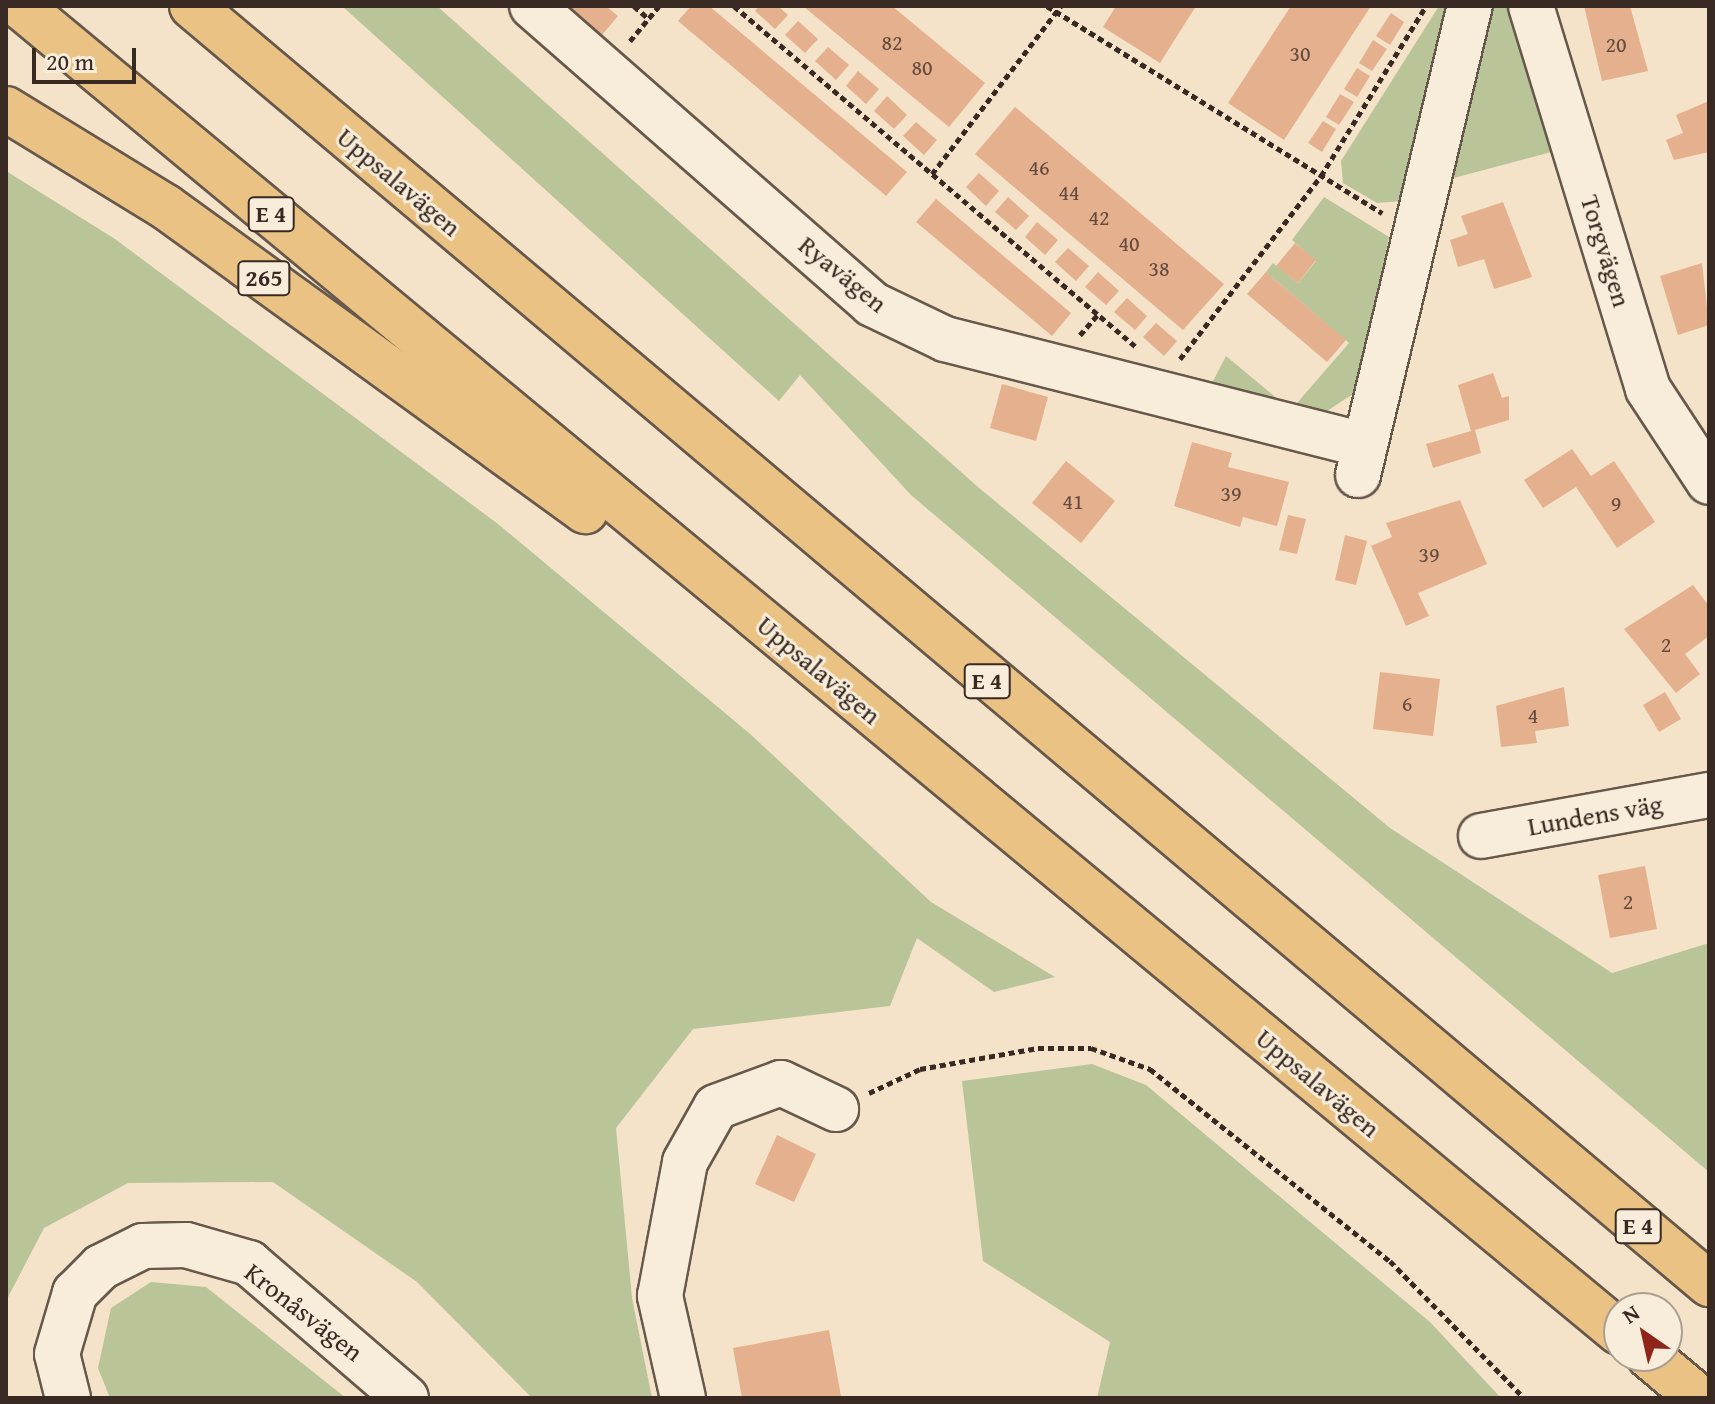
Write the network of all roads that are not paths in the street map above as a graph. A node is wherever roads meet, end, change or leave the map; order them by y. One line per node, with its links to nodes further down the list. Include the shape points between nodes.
1 (20, 6): 8 (highway, Uppsalavägen / E 4)
2 (192, 6): 12 (highway, Uppsalavägen / E 4)
3 (532, 6): 4 (street, Ryavägen, via 872,304 945,339 1361,460)
4 (1470, 6)
5 (1531, 6): 7 (street, Torgvägen, via 1648,389)
6 (6, 109): 8 (highway, 265, via 166,207)
7 (1709, 482)
8 (915, 750): 13 (highway, Uppsalavägen / E 4)
9 (1709, 795): 10 (street, Lundens väg)
10 (1481, 836)
11 (836, 1109): 17 (street, via 781,1083 716,1107 685,1162 660,1296)
12 (1709, 1284)
13 (1603, 1319)
14 (1668, 1372): 18 (highway)
15 (68, 1398): 16 (street, Kronåsvägen, via 57,1354 75,1293 101,1267 143,1246 186,1245 249,1263)
16 (406, 1398)
17 (683, 1398)
18 (1699, 1398)

